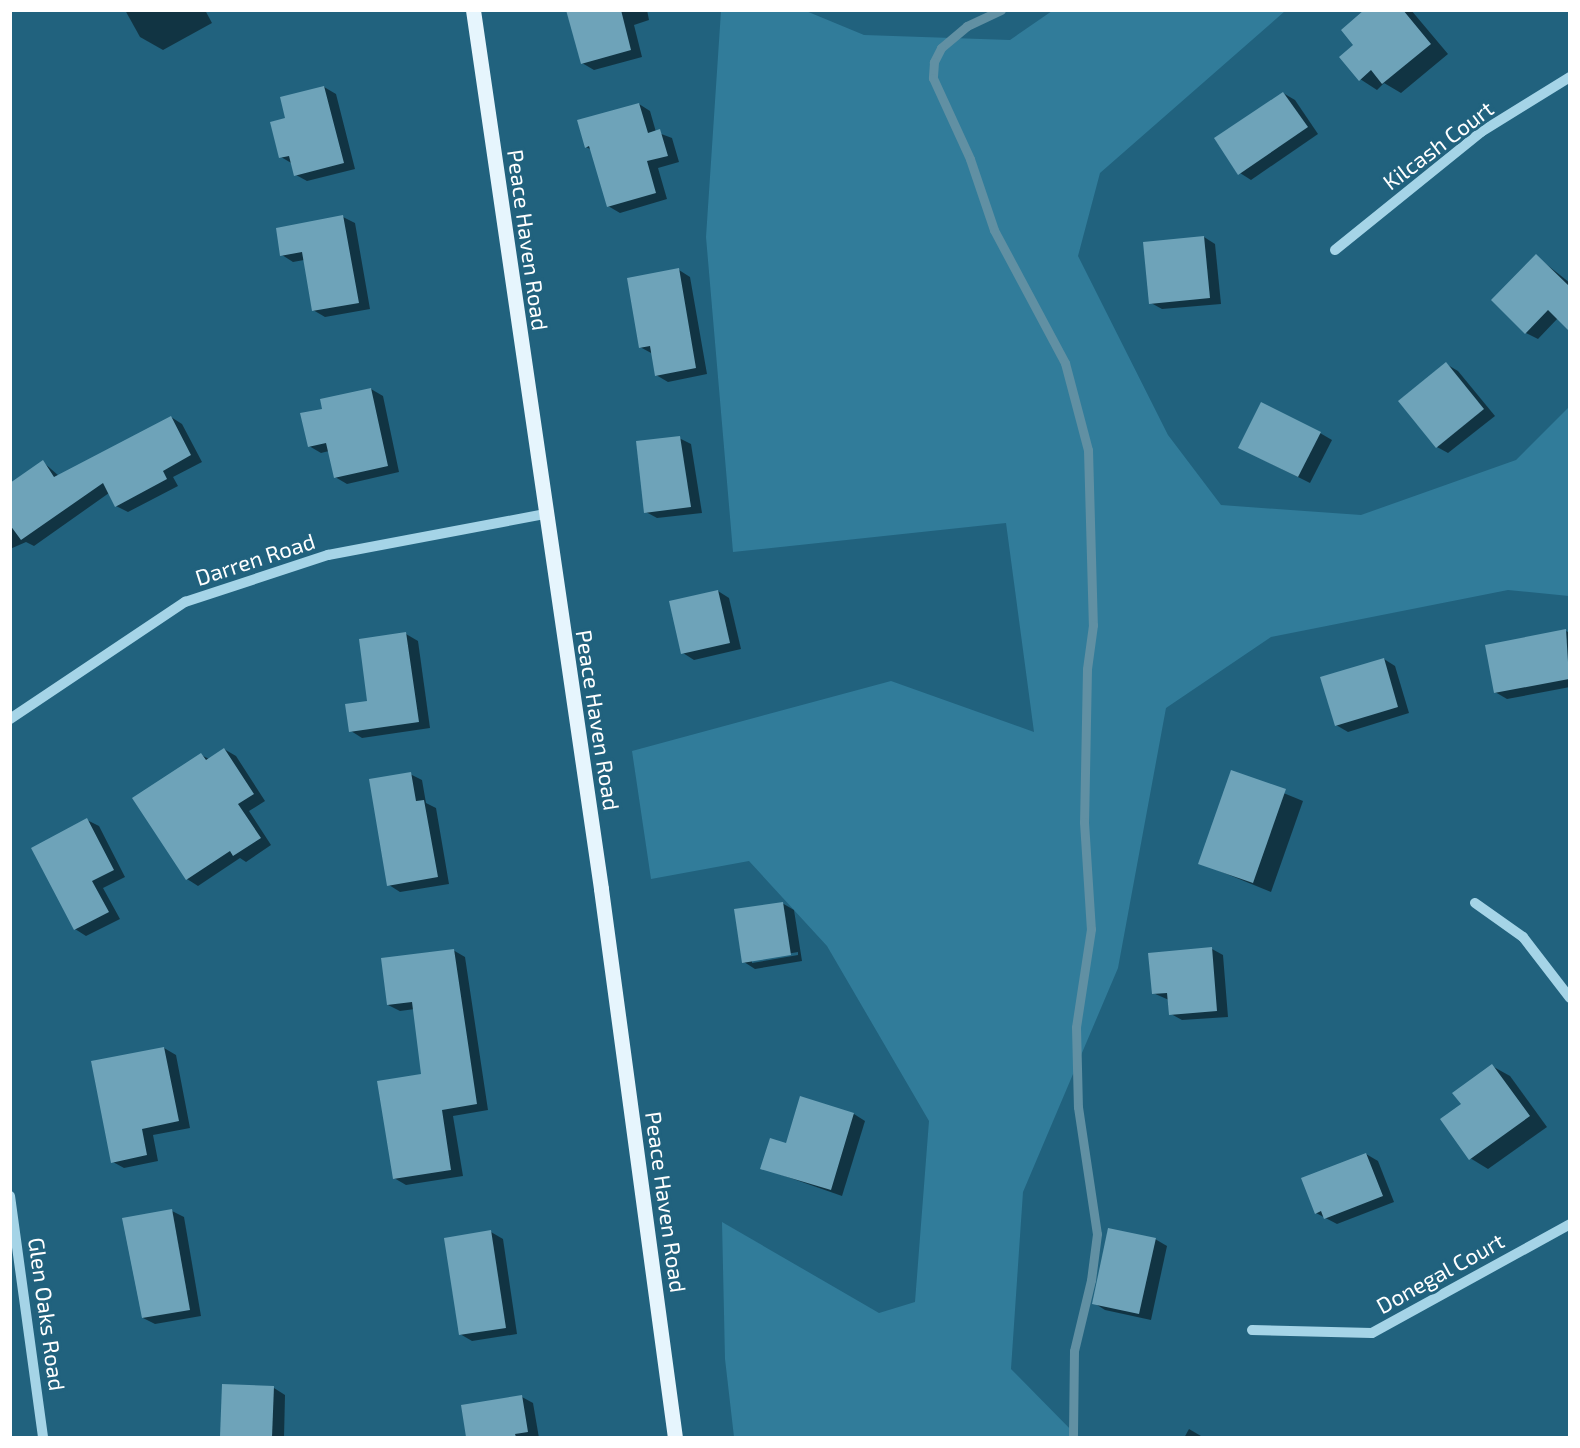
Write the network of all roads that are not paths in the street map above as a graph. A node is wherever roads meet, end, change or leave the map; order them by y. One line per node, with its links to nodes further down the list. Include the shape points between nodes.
1 (473, 10): 4 (main road, Peace Haven Road)
2 (1569, 77): 3 (street, Kilcash Court, via 1481,132)
3 (1335, 250)
4 (544, 514): 5 (street, Darren Road, via 328,555 185,602); 12 (main road, Peace Haven Road, via 600,877)
5 (10, 718)
6 (1475, 903): 7 (street, via 1523,937)
7 (1569, 998)
8 (10, 1196): 11 (street, Glen Oaks Road)
9 (1569, 1224): 10 (street, Donegal Court, via 1372,1333)
10 (1252, 1329)
11 (43, 1437)
12 (675, 1437)

